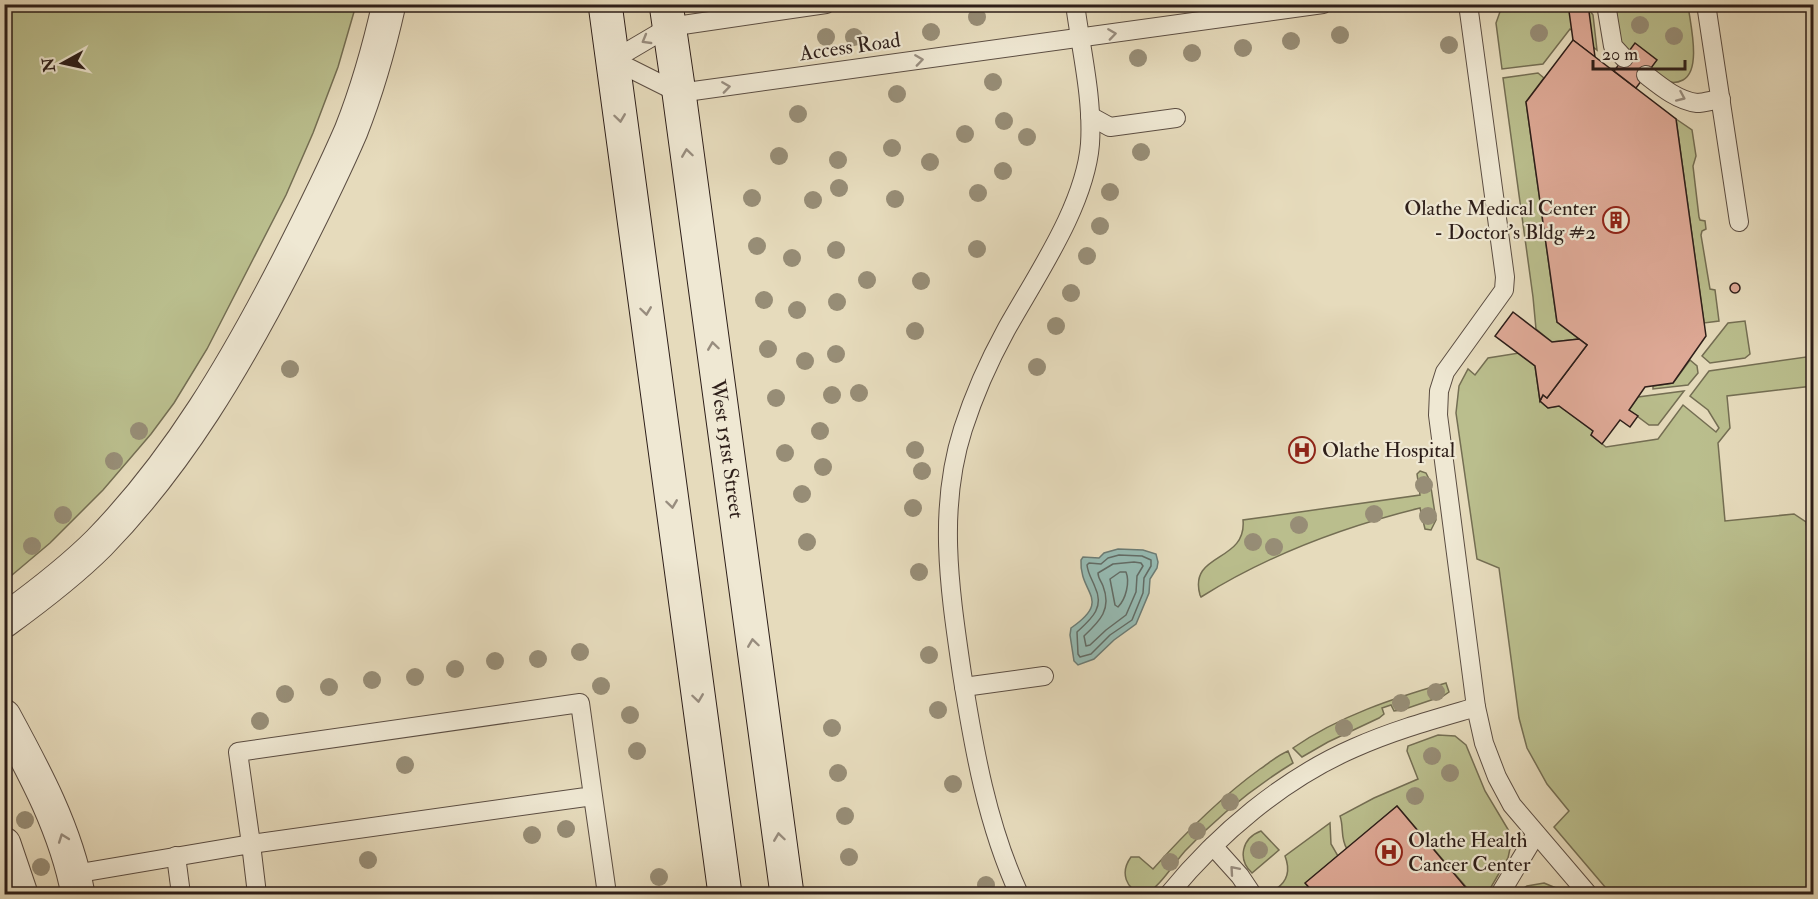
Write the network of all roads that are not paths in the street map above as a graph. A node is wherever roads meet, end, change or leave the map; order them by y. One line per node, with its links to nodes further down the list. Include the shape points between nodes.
1 (389, 4): 19 (main road, via 351,130 303,234 250,335 199,420 146,491 98,544 43,593)
2 (604, 4): 12 (main road)
3 (826, 4): 9 (lane)
4 (1075, 4): 10 (lane)
5 (1323, 4): 10 (lane, Access Road, one-way to 5)
6 (1468, 4): 22 (lane, via 1505,277 1504,290 1445,372 1438,415)
7 (1606, 4): 11 (lane, via 1612,46)
8 (1706, 4): 15 (lane)
9 (668, 16): 12 (lane, one-way to 12); 14 (main road, West 151st Street)
10 (1079, 38): 14 (lane, Access Road, one-way to 10); 16 (lane)
11 (1624, 58)
12 (613, 60): 14 (lane); 35 (main road, one-way to 35)
13 (1646, 75): 15 (lane, one-way to 15, via 1683,99 1696,103)
14 (680, 93): 36 (main road, West 151st Street, one-way to 14)
15 (1721, 99): 18 (lane)
16 (1090, 116): 17 (lane, via 1110,127); 21 (lane, via 1090,146 1070,212 991,358 954,463 948,560)
17 (1176, 118)
18 (1739, 222)
19 (4, 621)
20 (1044, 676): 21 (lane)
21 (964, 687): 37 (lane, via 991,823)
22 (1476, 707): 25 (lane, via 1497,777 1512,805); 28 (lane, via 1404,728 1314,768)
23 (4, 716): 30 (main road, one-way to 23, via 63,837 40,783)
24 (593, 796): 27 (lane); 27 (lane, via 580,703 238,752); 34 (lane)
25 (1536, 834): 40 (lane); 41 (lane)
26 (4, 844): 31 (main road)
27 (251, 844): 29 (lane); 33 (lane)
28 (1213, 846): 38 (lane); 39 (lane, one-way to 28)
29 (176, 856): 30 (lane); 32 (lane)
30 (76, 884)
31 (21, 894)
32 (181, 894)
33 (257, 894)
34 (607, 894)
35 (725, 894)
36 (787, 894)
37 (1019, 894)
38 (1169, 894)
39 (1252, 894)
40 (1500, 894)
41 (1588, 894)

